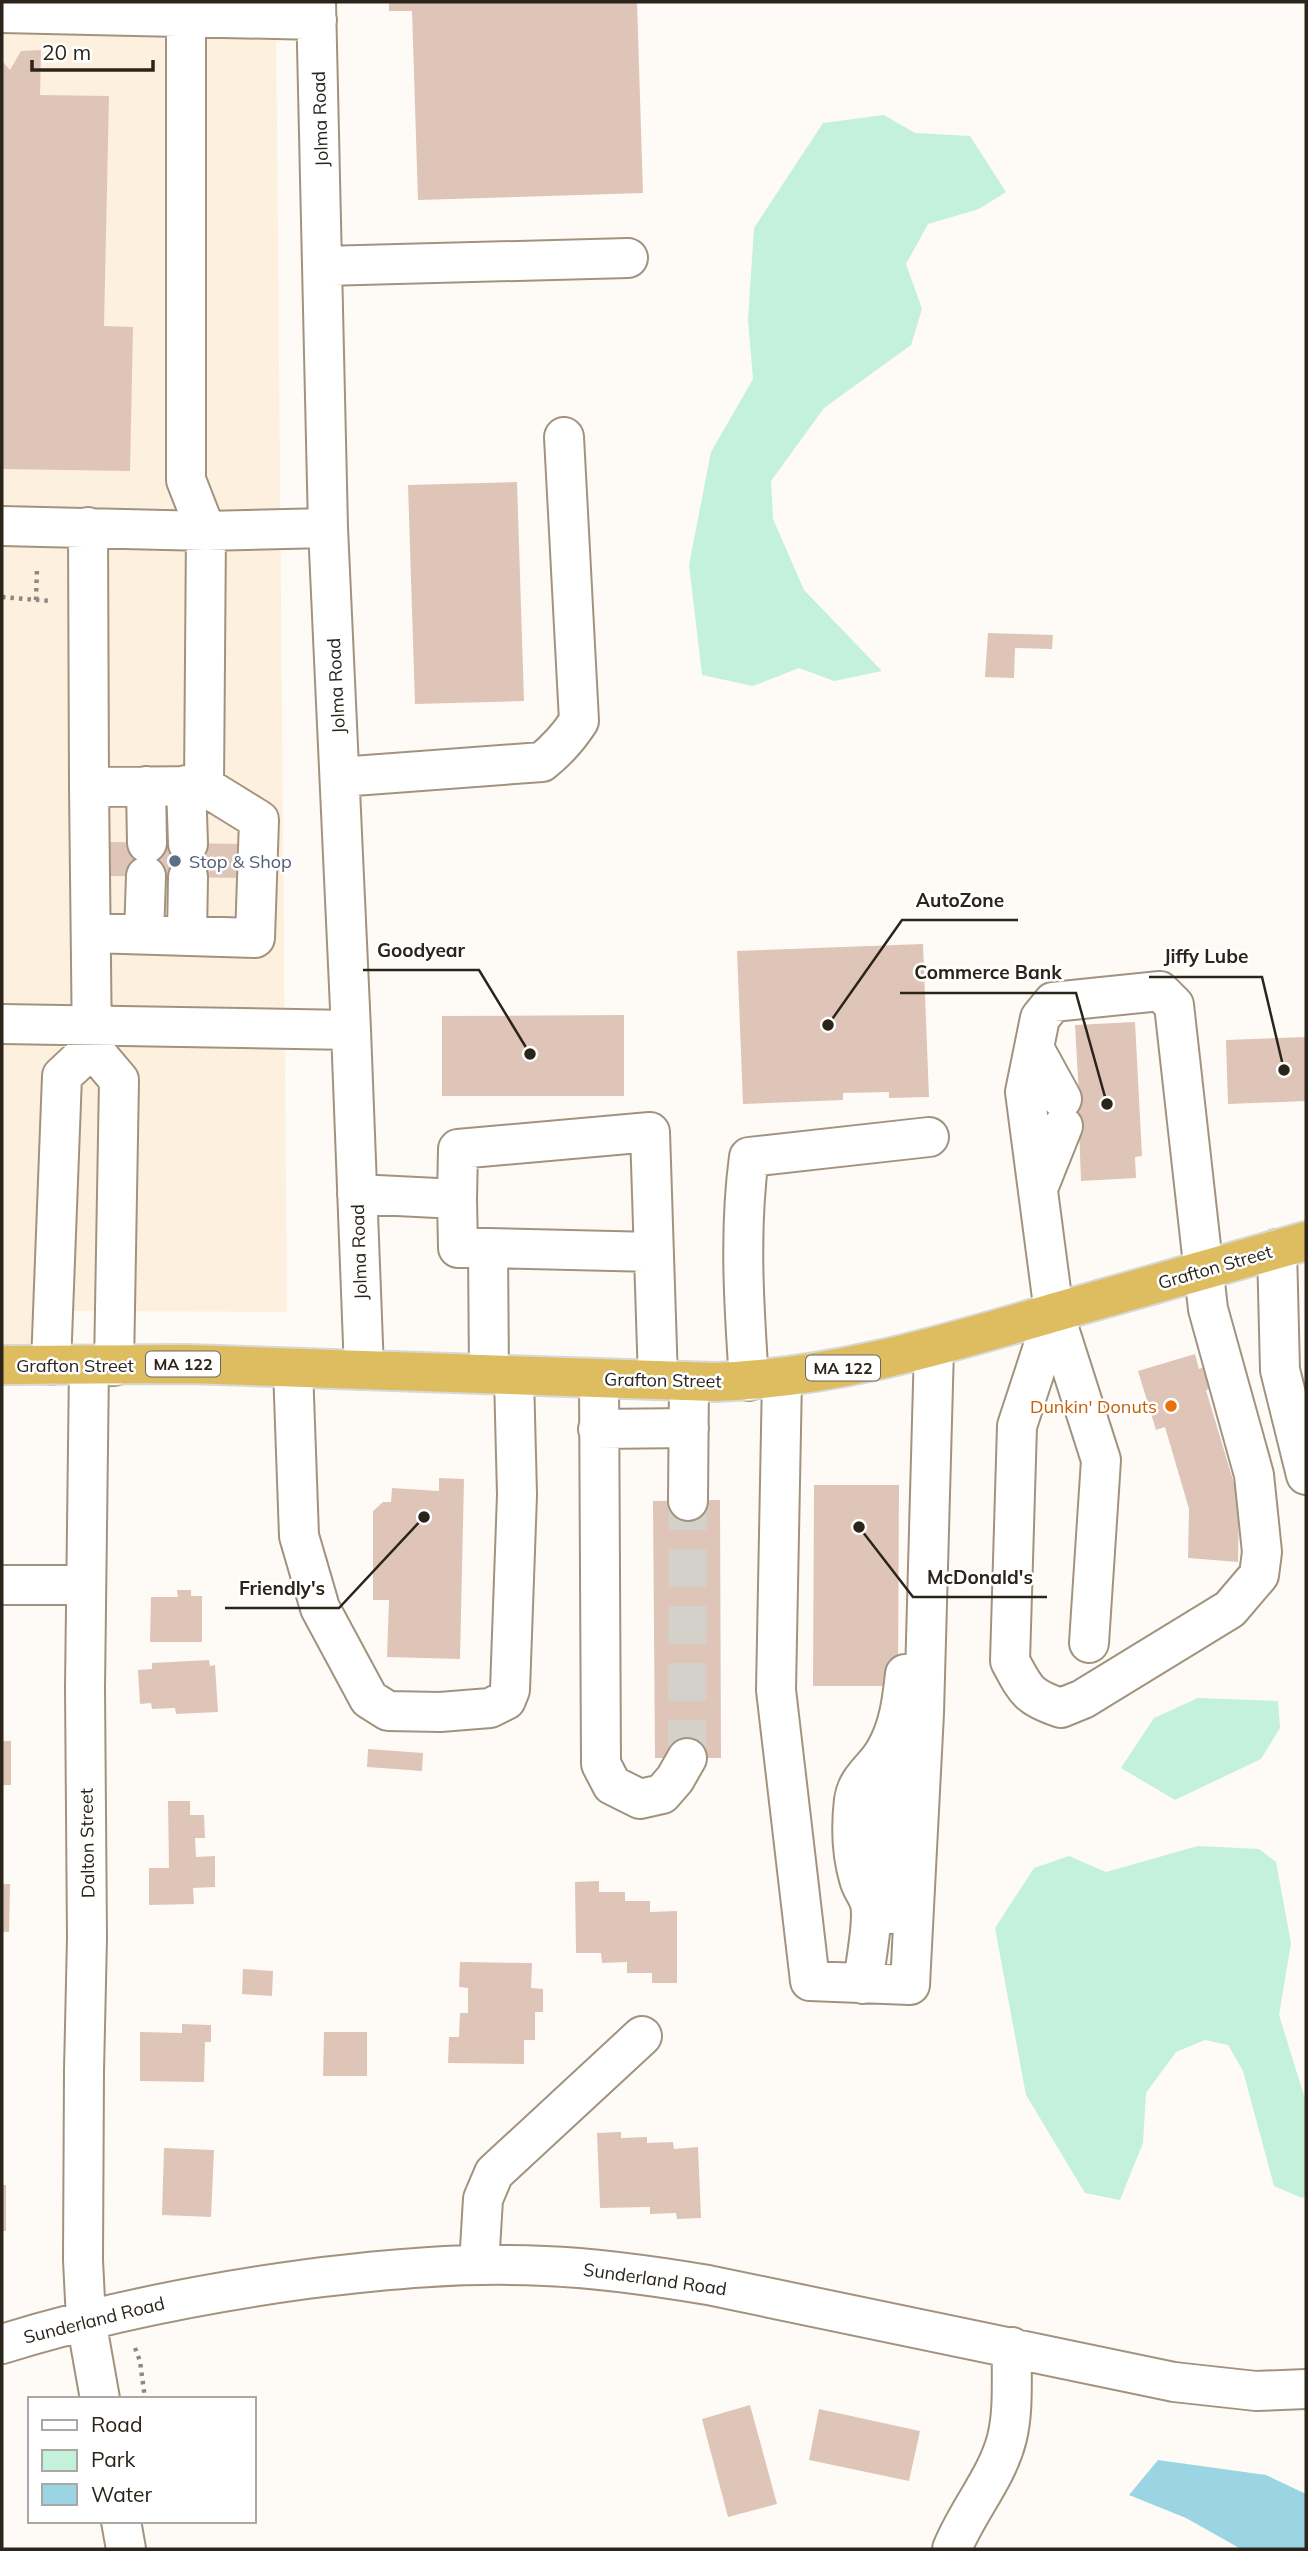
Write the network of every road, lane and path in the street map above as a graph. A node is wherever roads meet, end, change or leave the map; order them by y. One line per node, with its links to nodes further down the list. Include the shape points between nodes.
1 (316, 11): 3 (street); 5 (street, Jolma Road)
2 (2, 13): 3 (street)
3 (186, 17): 10 (street, via 186,480)
4 (628, 258): 5 (street)
5 (323, 267): 9 (street, Jolma Road)
6 (564, 438): 15 (street, via 579,721 570,735 542,762)
7 (2, 526): 8 (street)
8 (88, 527): 10 (street); 14 (street)
9 (328, 528): 10 (street); 15 (street, Jolma Road)
10 (206, 531): 16 (street)
11 (36, 575): 13 (path)
12 (2, 597): 13 (path)
13 (36, 600): 14 (path)
14 (88, 604): 18 (street)
15 (340, 777): 23 (street, Jolma Road)
16 (195, 785): 17 (street); 21 (street); 21 (street, via 259,820 255,938)
17 (146, 786): 18 (street); 20 (street)
18 (89, 787): 19 (street)
19 (91, 933): 20 (street); 24 (street)
20 (144, 934): 21 (street)
21 (187, 935)
22 (2, 1024): 24 (street)
23 (351, 1030): 24 (street); 28 (street, Jolma Road)
24 (92, 1037): 37 (street, via 62,1076); 38 (street, Dalton Street, via 119,1080)
25 (1034, 1048): 27 (street, via 1025,1092); 27 (street, via 1063,1112); 33 (street, via 1040,1018 1053,1002 1160,991 1174,1005)
26 (929, 1137): 43 (street, via 749,1157 743,1212 744,1297)
27 (1038, 1189): 34 (street)
28 (357, 1194): 29 (street); 40 (street, Jolma Road)
29 (457, 1199): 31 (street, via 458,1248); 32 (street, via 458,1149 650,1132)
30 (1292, 1245): 33 (highway, Grafton Street / MA 122); 48 (street, via 1280,1370)
31 (488, 1248): 32 (street); 41 (street)
32 (654, 1252): 44 (street)
33 (1204, 1270): 34 (highway, Grafton Street / MA 122); 34 (street, via 1208,1309 1254,1475 1262,1552 1259,1575 1230,1609 1083,1699 1060,1708 1036,1700 1010,1661 1017,1426)
34 (1054, 1312): 35 (highway, Grafton Street / MA 122); 52 (street, via 1101,1460)
35 (934, 1348): 43 (highway, Grafton Street / MA 122); 47 (street)
36 (2, 1365): 37 (highway, Grafton Street / MA 122)
37 (51, 1365): 38 (highway, Grafton Street / MA 122)
38 (102, 1366): 39 (highway, Grafton Street / MA 122); 50 (street, Dalton Street)
39 (293, 1368): 40 (highway, Grafton Street / MA 122); 41 (street, via 299,1536 308,1571 320,1608 369,1699 388,1711 490,1708 506,1700 510,1690 517,1495)
40 (364, 1370): 41 (highway, Grafton Street / MA 122)
41 (502, 1375): 42 (highway, Grafton Street / MA 122)
42 (599, 1379): 44 (highway, Grafton Street / MA 122); 45 (street)
43 (766, 1380): 44 (highway, Grafton Street / MA 122); 54 (street, via 776,1690 810,1982)
44 (673, 1381): 46 (street)
45 (598, 1429): 46 (street); 53 (street, via 601,1764 612,1785 640,1799 662,1794)
46 (689, 1429): 49 (street)
47 (932, 1466): 54 (street, via 907,1503 901,1710 890,1741 861,1780 854,1798 853,1855 870,1904); 54 (street, via 910,1985)
48 (1306, 1475)
49 (688, 1501)
50 (86, 1585): 51 (street); 57 (street, Dalton Street)
51 (2, 1586)
52 (1089, 1643)
53 (687, 1758)
54 (871, 1984)
55 (642, 2036): 56 (street, via 494,2173 483,2199)
56 (479, 2265): 57 (street, Sunderland Road, via 288,2282); 60 (street, Sunderland Road, via 650,2275)
57 (86, 2320): 59 (street, Sunderland Road); 62 (street, Dalton Street)
58 (133, 2341): 63 (path)
59 (2, 2344)
60 (1012, 2347): 61 (street, Sunderland Road, via 1174,2382 1256,2391); 66 (street, via 1007,2440)
61 (1306, 2389)
62 (100, 2397)
63 (145, 2397)
64 (121, 2523): 65 (street)
65 (126, 2549)
66 (952, 2549)

